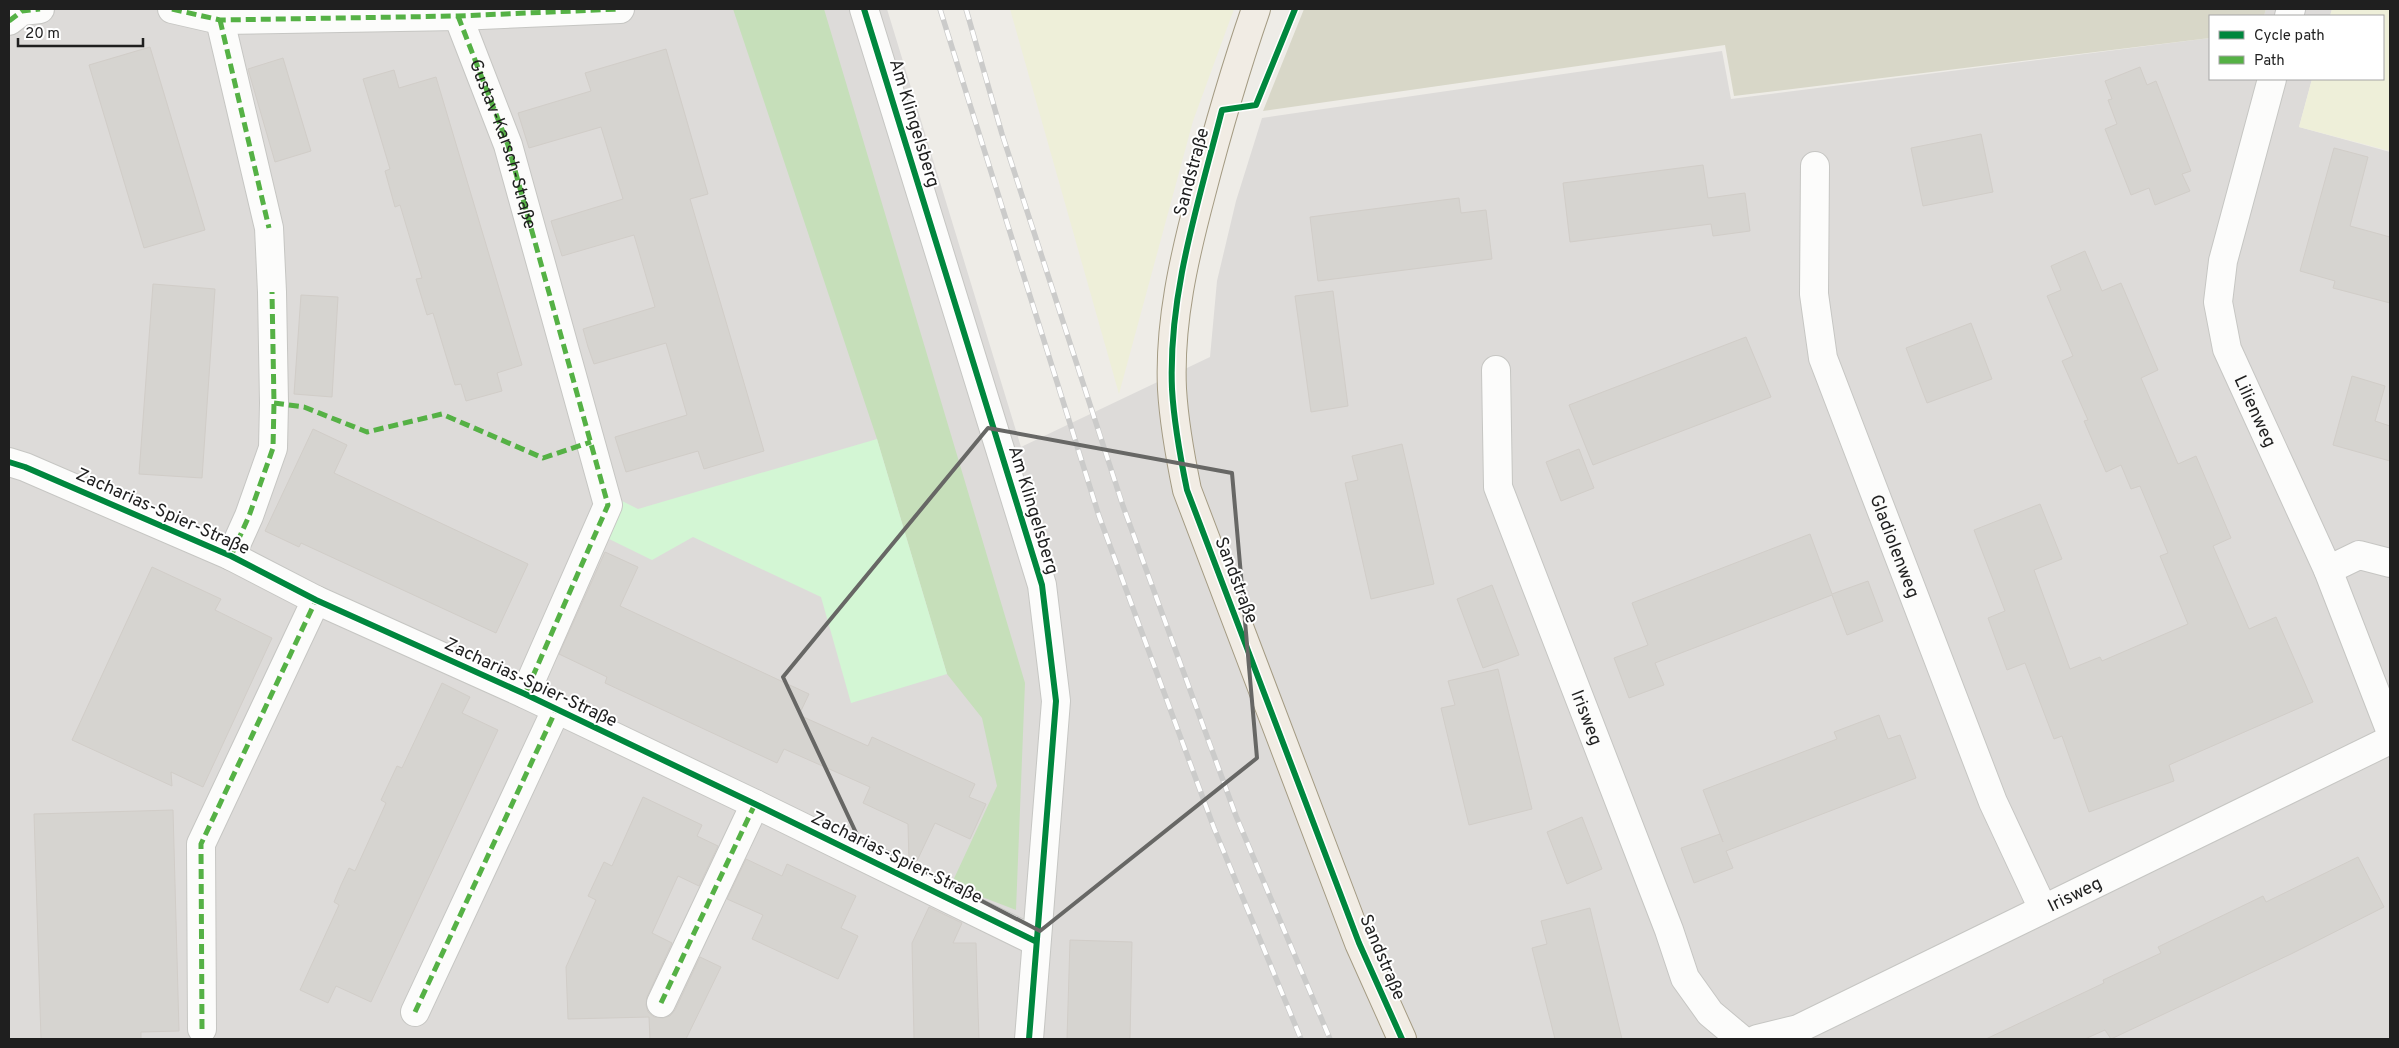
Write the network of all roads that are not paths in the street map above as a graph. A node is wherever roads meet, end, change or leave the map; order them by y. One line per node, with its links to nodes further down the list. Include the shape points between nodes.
1 (40, 9): 8 (street, via 22,11)
2 (172, 9): 7 (street)
3 (620, 9): 6 (street)
4 (864, 9): 23 (street, Am Klingelsberg, via 1042,585 1056,700)
5 (1256, 9): 28 (main road, Sandstraße, via 1222,110 1183,263 1173,347 1176,437 1187,490 1359,943)
6 (458, 16): 7 (street); 17 (street, Gustav-Karsch-Straße, via 508,145 608,505)
7 (220, 20): 13 (street, Zacharias-Spier-Straße, via 269,228 272,292 272,448 249,516)
8 (9, 21)
9 (2272, 80): 15 (street, Lilienweg, via 2223,261 2218,302 2227,349)
10 (1815, 166): 22 (street, Gladiolenweg, via 1814,294 1823,358 1993,802)
11 (1496, 370): 29 (street, Irisweg, via 1498,487 1666,921 1685,978 1710,1013)
12 (9, 462): 13 (street, Zacharias-Spier-Straße)
13 (231, 556): 16 (street, Zacharias-Spier-Straße)
14 (2390, 563): 15 (street, via 2359,555)
15 (2328, 570): 19 (street, Lilienweg)
16 (316, 600): 17 (street, Zacharias-Spier-Straße); 26 (street, via 201,844)
17 (524, 694): 18 (street, Zacharias-Spier-Straße)
18 (556, 710): 21 (street, Zacharias-Spier-Straße); 25 (street, Zacharias-Spier-Straße)
19 (2390, 730)
20 (2390, 740): 22 (street, Irisweg)
21 (755, 804): 23 (street, Zacharias-Spier-Straße); 24 (street)
22 (2043, 909): 30 (street, Irisweg, via 1798,1029)
23 (1035, 941): 27 (street, Am Klingelsberg)
24 (661, 1003)
25 (415, 1012)
26 (202, 1029)
27 (1029, 1039)
28 (1402, 1039)
29 (1741, 1039)
30 (1757, 1039)

